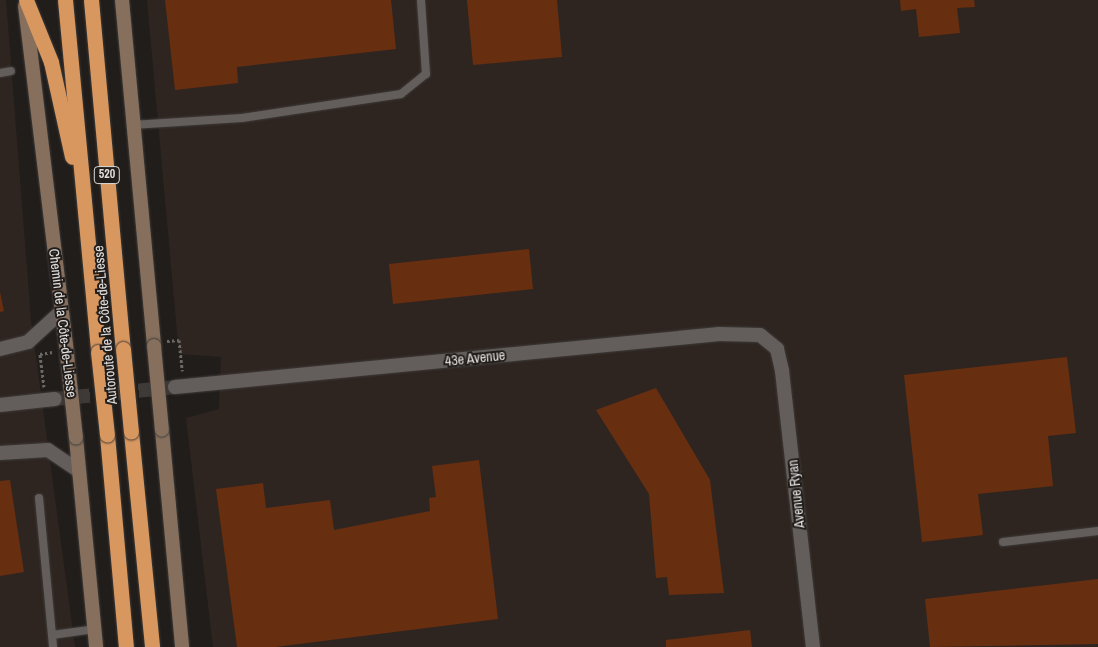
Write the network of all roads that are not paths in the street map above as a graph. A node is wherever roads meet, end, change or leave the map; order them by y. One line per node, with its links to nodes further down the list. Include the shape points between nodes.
1 (26, 0): 9 (highway, via 51,62); 10 (main road, Chemin de la Côte-de-Liesse)
2 (65, 0): 9 (highway, Autoroute de la Côte-de-Liesse / 520)
3 (91, 0): 26 (highway, Autoroute de la Côte-de-Liesse / 520, bridge)
4 (122, 0): 8 (main road)
5 (421, 0): 8 (lane, via 426,74 401,94 242,118)
6 (11, 71): 7 (lane)
7 (0, 73)
8 (132, 125): 27 (main road, bridge)
9 (85, 219): 25 (highway, Autoroute de la Côte-de-Liesse / 520, bridge)
10 (62, 311): 12 (street, via 28,342); 17 (main road, Chemin de la Côte-de-Liesse, bridge)
11 (772, 343): 13 (street, 43e Avenue, via 760,335 728,333); 28 (street, Avenue Ryan, via 782,371)
12 (0, 349)
13 (175, 387)
14 (55, 399): 15 (street)
15 (0, 405)
16 (0, 453): 17 (street, via 48,450)
17 (79, 470): 21 (main road, Chemin de la Côte-de-Liesse)
18 (39, 498): 22 (lane)
19 (1098, 531): 20 (lane)
20 (1003, 542)
21 (95, 630): 22 (lane); 24 (main road, Chemin de la Côte-de-Liesse)
22 (52, 635): 23 (lane)
23 (53, 647)
24 (96, 647)
25 (126, 647)
26 (152, 647)
27 (182, 647)
28 (813, 647)

